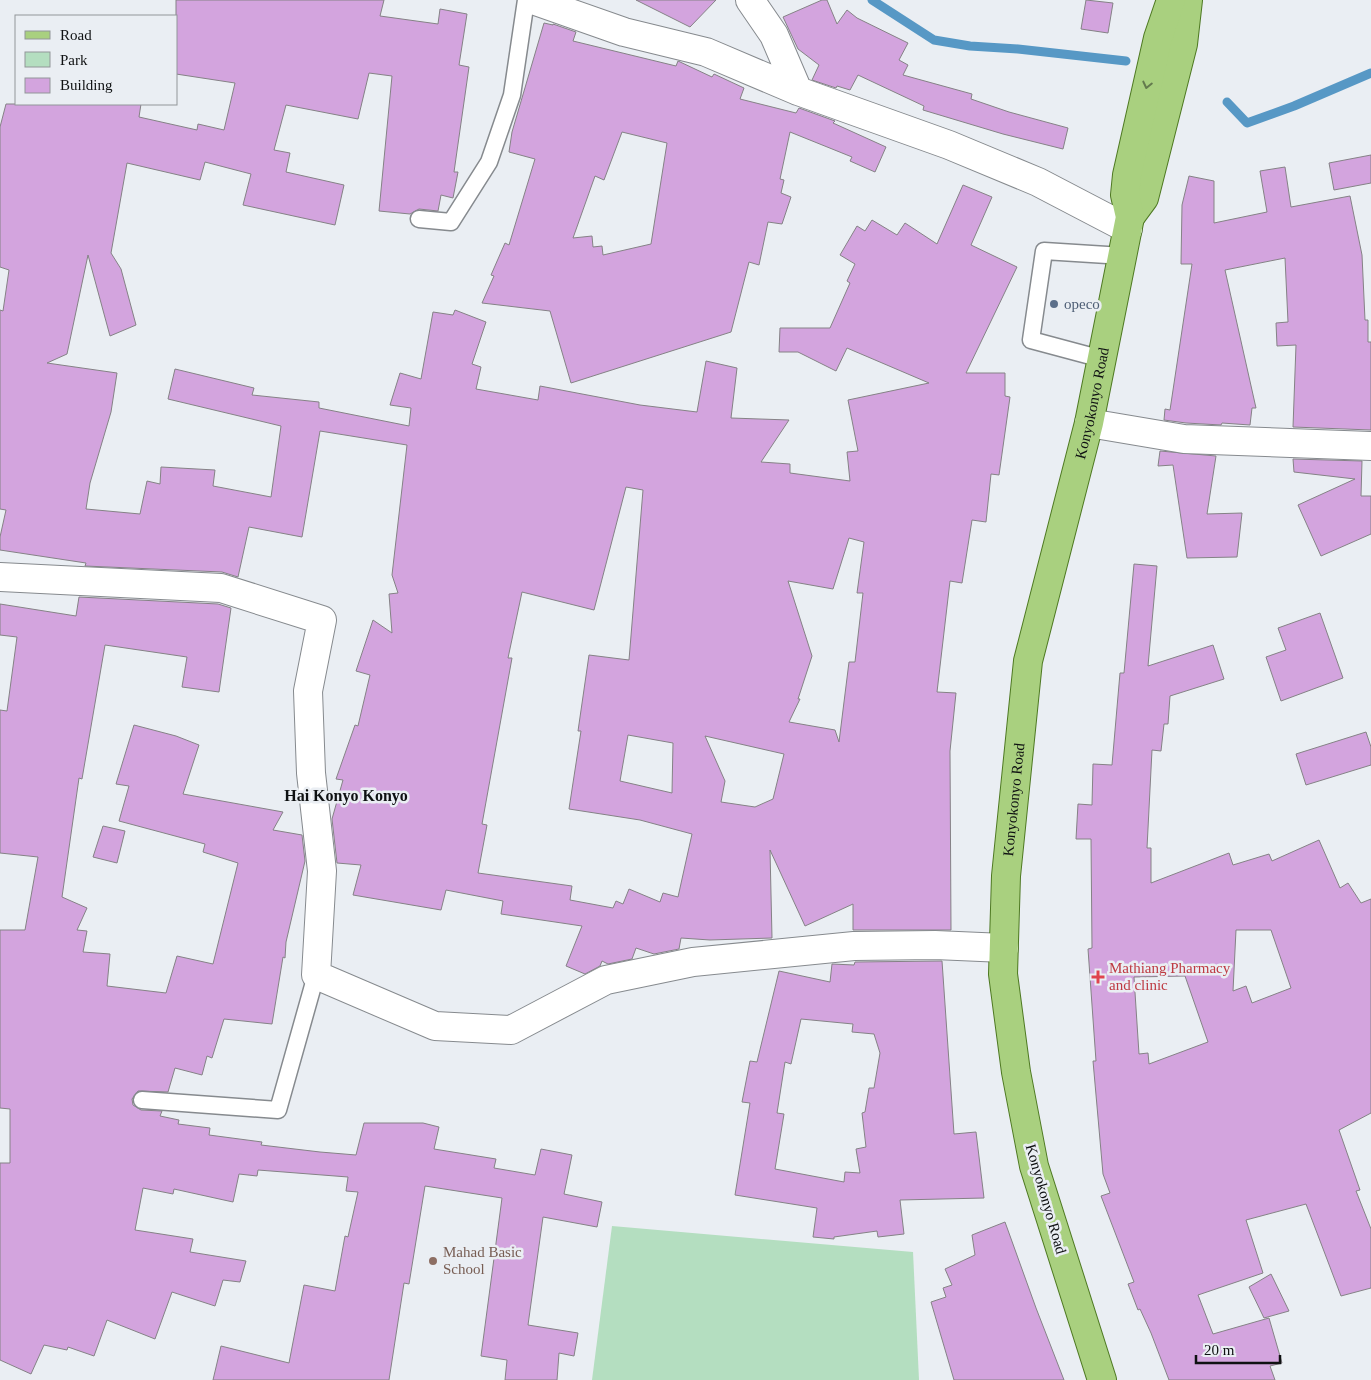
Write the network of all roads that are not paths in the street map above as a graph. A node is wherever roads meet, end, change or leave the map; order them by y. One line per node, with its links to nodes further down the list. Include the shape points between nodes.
1 (526, 0): 8 (lane, via 512,95 489,162 451,222)
2 (533, 0): 7 (street, via 624,32 706,52)
3 (750, 0): 7 (street, via 774,35)
4 (1171, 0): 6 (main road, Konyokonyo Road)
5 (1188, 0): 6 (main road, Konyokonyo Road)
6 (1170, 41): 9 (main road, Konyokonyo Road, via 1138,177 1125,195)
7 (798, 91): 9 (street, via 949,145)
8 (420, 220)
9 (1129, 223): 10 (main road, Konyokonyo Road)
10 (1123, 256): 11 (main road, Konyokonyo Road); 11 (lane, via 1044,251 1031,340)
11 (1102, 359): 12 (main road, Konyokonyo Road)
12 (1089, 423): 13 (street, via 1184,439); 15 (main road, Konyokonyo Road, via 1028,661 1006,876)
13 (1371, 446)
14 (0, 577): 16 (street, via 221,588 322,620 308,691 311,773 322,871)
15 (1004, 948): 16 (street, via 854,946 693,962 606,980 511,1030 435,1026); 18 (main road, Konyokonyo Road, via 1003,974 1016,1072 1034,1166)
16 (316, 975): 17 (lane, via 278,1110)
17 (142, 1100)
18 (1102, 1380)

